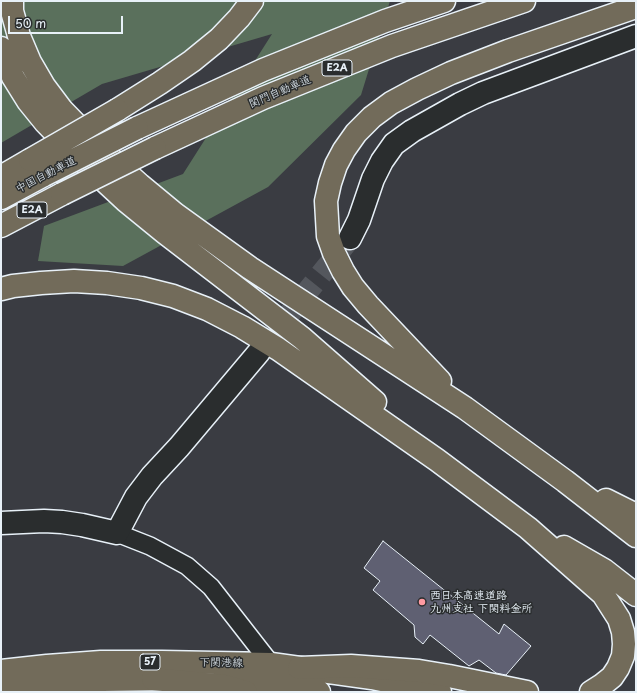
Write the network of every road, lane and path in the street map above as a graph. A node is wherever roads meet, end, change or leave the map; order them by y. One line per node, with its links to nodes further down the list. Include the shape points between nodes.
1 (12, 1): 15 (main road, via 19,36 44,86 62,110 140,185 175,214 250,268)
2 (252, 1): 8 (main road, bridge, via 219,39 192,61 117,110)
3 (444, 1): 8 (main road, 中国自動車道 / E2A, bridge, via 385,21 263,70 91,152)
4 (524, 1): 11 (main road, 関門自動車道 / E2A, bridge, via 392,46 263,98 155,148)
5 (636, 7): 15 (main road, via 508,51 417,89 392,103 356,133 336,165 326,202 326,219 328,236 342,271 368,305)
6 (636, 36): 12 (street, via 483,93 412,131 394,144 382,161)
7 (1, 48): 16 (main road, via 13,77 28,101 84,162 164,232 302,338)
8 (37, 168): 9 (main road); 10 (main road, 中国自動車道 / E2A)
9 (1, 177)
10 (1, 198)
11 (1, 226)
12 (350, 238)
13 (1, 289): 16 (main road, via 34,283 74,281 141,288 173,296 242,327 278,349)
14 (259, 352): 21 (street, via 144,486)
15 (465, 408): 17 (main road)
16 (437, 460): 20 (main road)
17 (565, 481): 18 (main road); 22 (main road)
18 (636, 515)
19 (1, 523): 21 (street, via 62,522)
20 (528, 528): 23 (main road, via 585,558); 33 (main road, via 593,584 612,606 619,619 623,632 623,656 612,677)
21 (117, 533): 24 (street, via 150,546 187,566 211,587)
22 (636, 536)
23 (636, 595)
24 (271, 664): 25 (main road, 下関港線 / 57); 26 (main road, 下関港線 / 57, via 101,662)
25 (299, 668): 31 (main road, 下関港線 / 57, via 372,678); 32 (main road, via 387,668 449,676)
26 (1, 671)
27 (153, 679): 28 (main road, 下関港線 / 57, via 49,682); 29 (main road, via 225,686); 30 (main road, 下関港線 / 57, via 207,678)
28 (1, 688)
29 (246, 692)
30 (319, 692)
31 (440, 692)
32 (527, 692)
33 (591, 692)

